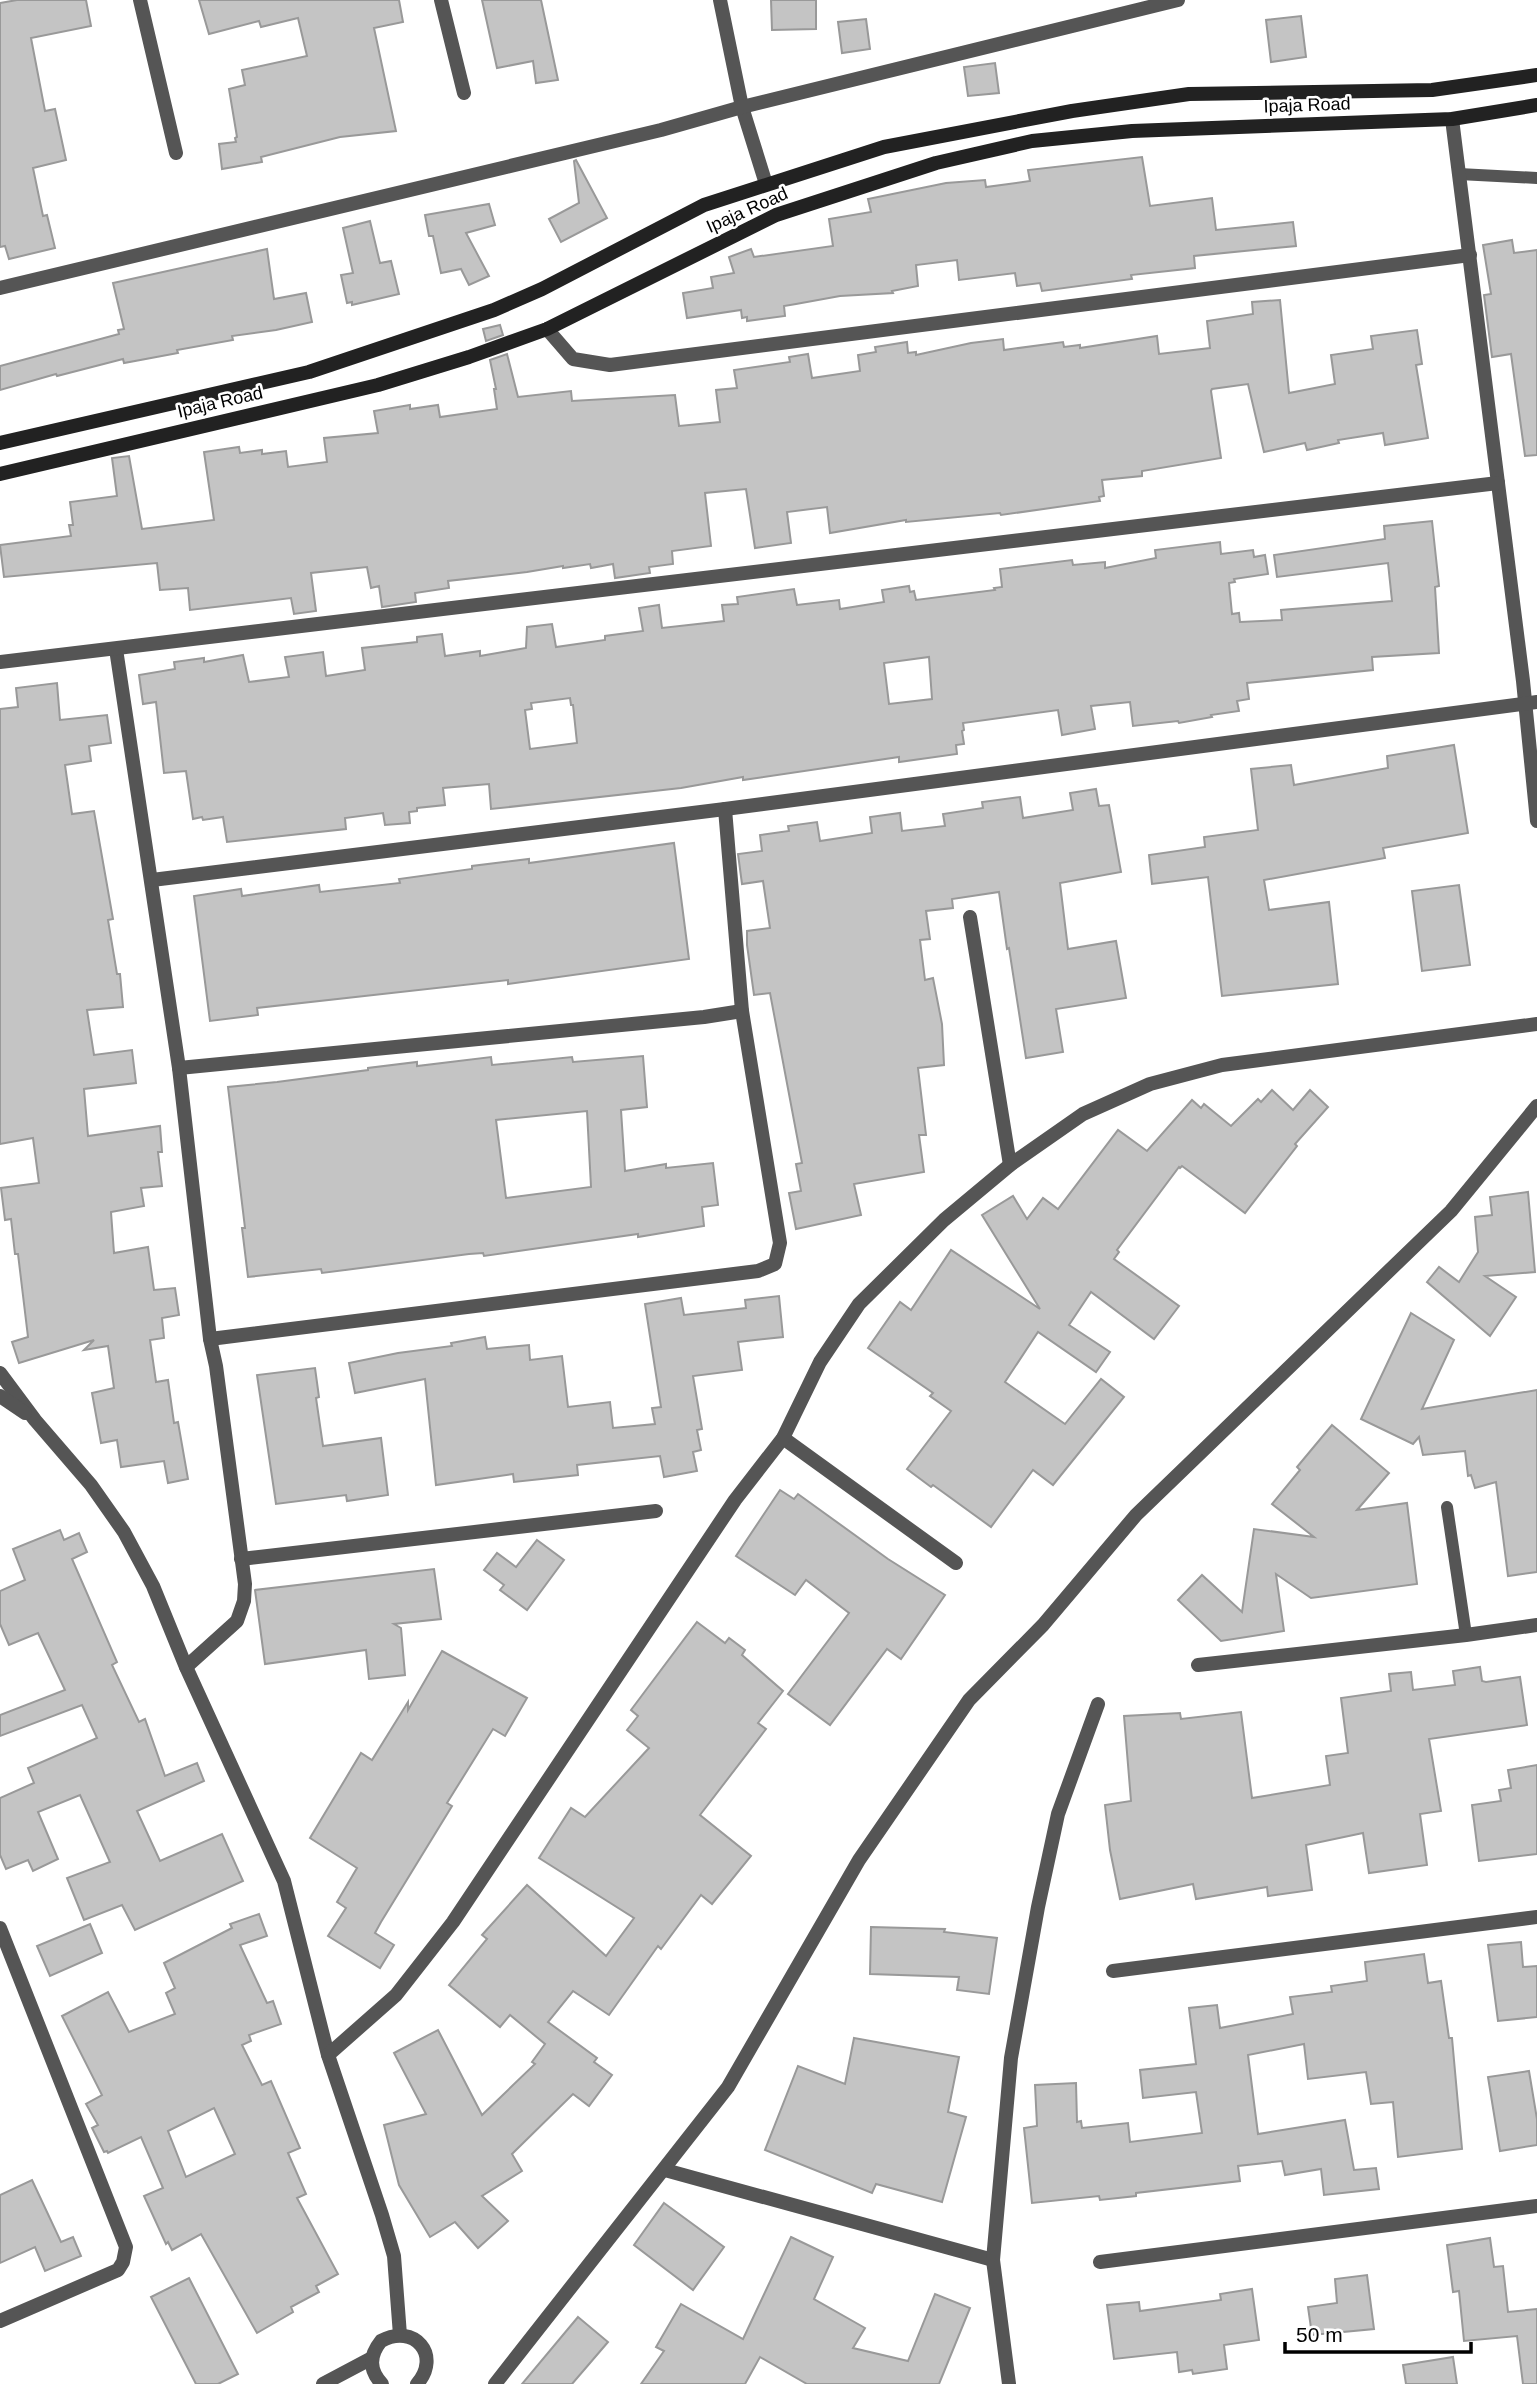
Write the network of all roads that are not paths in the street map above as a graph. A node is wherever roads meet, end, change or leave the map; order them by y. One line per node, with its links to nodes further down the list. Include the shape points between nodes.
1 (140, 0): 10 (street)
2 (441, 0): 6 (street)
3 (720, 0): 8 (street)
4 (1178, 0): 8 (street)
5 (1537, 75): 13 (main road, Ipaja Road, via 1432,90 1189,94 1072,111 884,148)
6 (464, 93)
7 (1537, 105): 9 (main road, Ipaja Road)
8 (742, 107): 13 (street); 15 (street, via 648,134)
9 (1452, 119): 11 (street); 16 (main road, Ipaja Road, via 1132,131 1032,141 936,163 776,215)
10 (176, 153)
11 (1459, 174): 12 (lane); 14 (street)
12 (1537, 178)
13 (766, 184): 17 (main road, Ipaja Road, via 704,205 542,289 483,314 309,372)
14 (1470, 255): 16 (street, via 610,365 573,359); 19 (street)
15 (0, 288)
16 (547, 329): 18 (main road, Ipaja Road, via 378,385)
17 (0, 443)
18 (0, 474)
19 (1498, 483): 20 (street); 22 (street)
20 (116, 649): 21 (street); 25 (street)
21 (0, 662)
22 (1531, 703): 23 (street); 24 (street)
23 (725, 809): 25 (street); 27 (street)
24 (1537, 821)
25 (152, 880): 29 (street)
26 (970, 917): 31 (street)
27 (742, 1011): 29 (street); 32 (street, via 780,1243 775,1265 758,1271)
28 (1537, 1024): 31 (street, via 1222,1065 1150,1084 1083,1114)
29 (179, 1069): 32 (street)
30 (1537, 1106): 50 (street, via 1451,1211 1136,1515 1043,1625 969,1700 859,1860 728,2087)
31 (1010, 1165): 36 (street, via 944,1220 859,1304 820,1363)
32 (210, 1339): 39 (street)
33 (0, 1373): 35 (street)
34 (0, 1396): 35 (street)
35 (35, 1419): 44 (street, via 124,1532 153,1586)
36 (783, 1438): 40 (street); 49 (street, via 735,1500 453,1922 396,1995)
37 (1447, 1507): 42 (lane)
38 (656, 1511): 39 (street)
39 (241, 1559): 44 (street, via 244,1601 237,1621)
40 (956, 1563)
41 (1537, 1625): 42 (street)
42 (1466, 1635): 43 (street)
43 (1198, 1665)
44 (186, 1667): 49 (street, via 284,1881)
45 (1098, 1704): 52 (street, via 1058,1814 1038,1907 1011,2058)
46 (1537, 1917): 48 (street)
47 (0, 1928): 54 (street, via 126,2247 118,2270)
48 (1113, 1970)
49 (328, 2054): 55 (street, via 394,2256)
50 (665, 2170): 52 (street); 60 (street)
51 (1537, 2206): 53 (street)
52 (993, 2260): 61 (street)
53 (1100, 2262)
54 (0, 2320)
55 (400, 2335): 56 (street, via 381,2341); 59 (street, via 417,2341 427,2358 424,2376)
56 (372, 2358): 57 (street); 58 (street, via 375,2376)
57 (323, 2384)
58 (382, 2384)
59 (417, 2384)
60 (495, 2384)
61 (1009, 2384)

